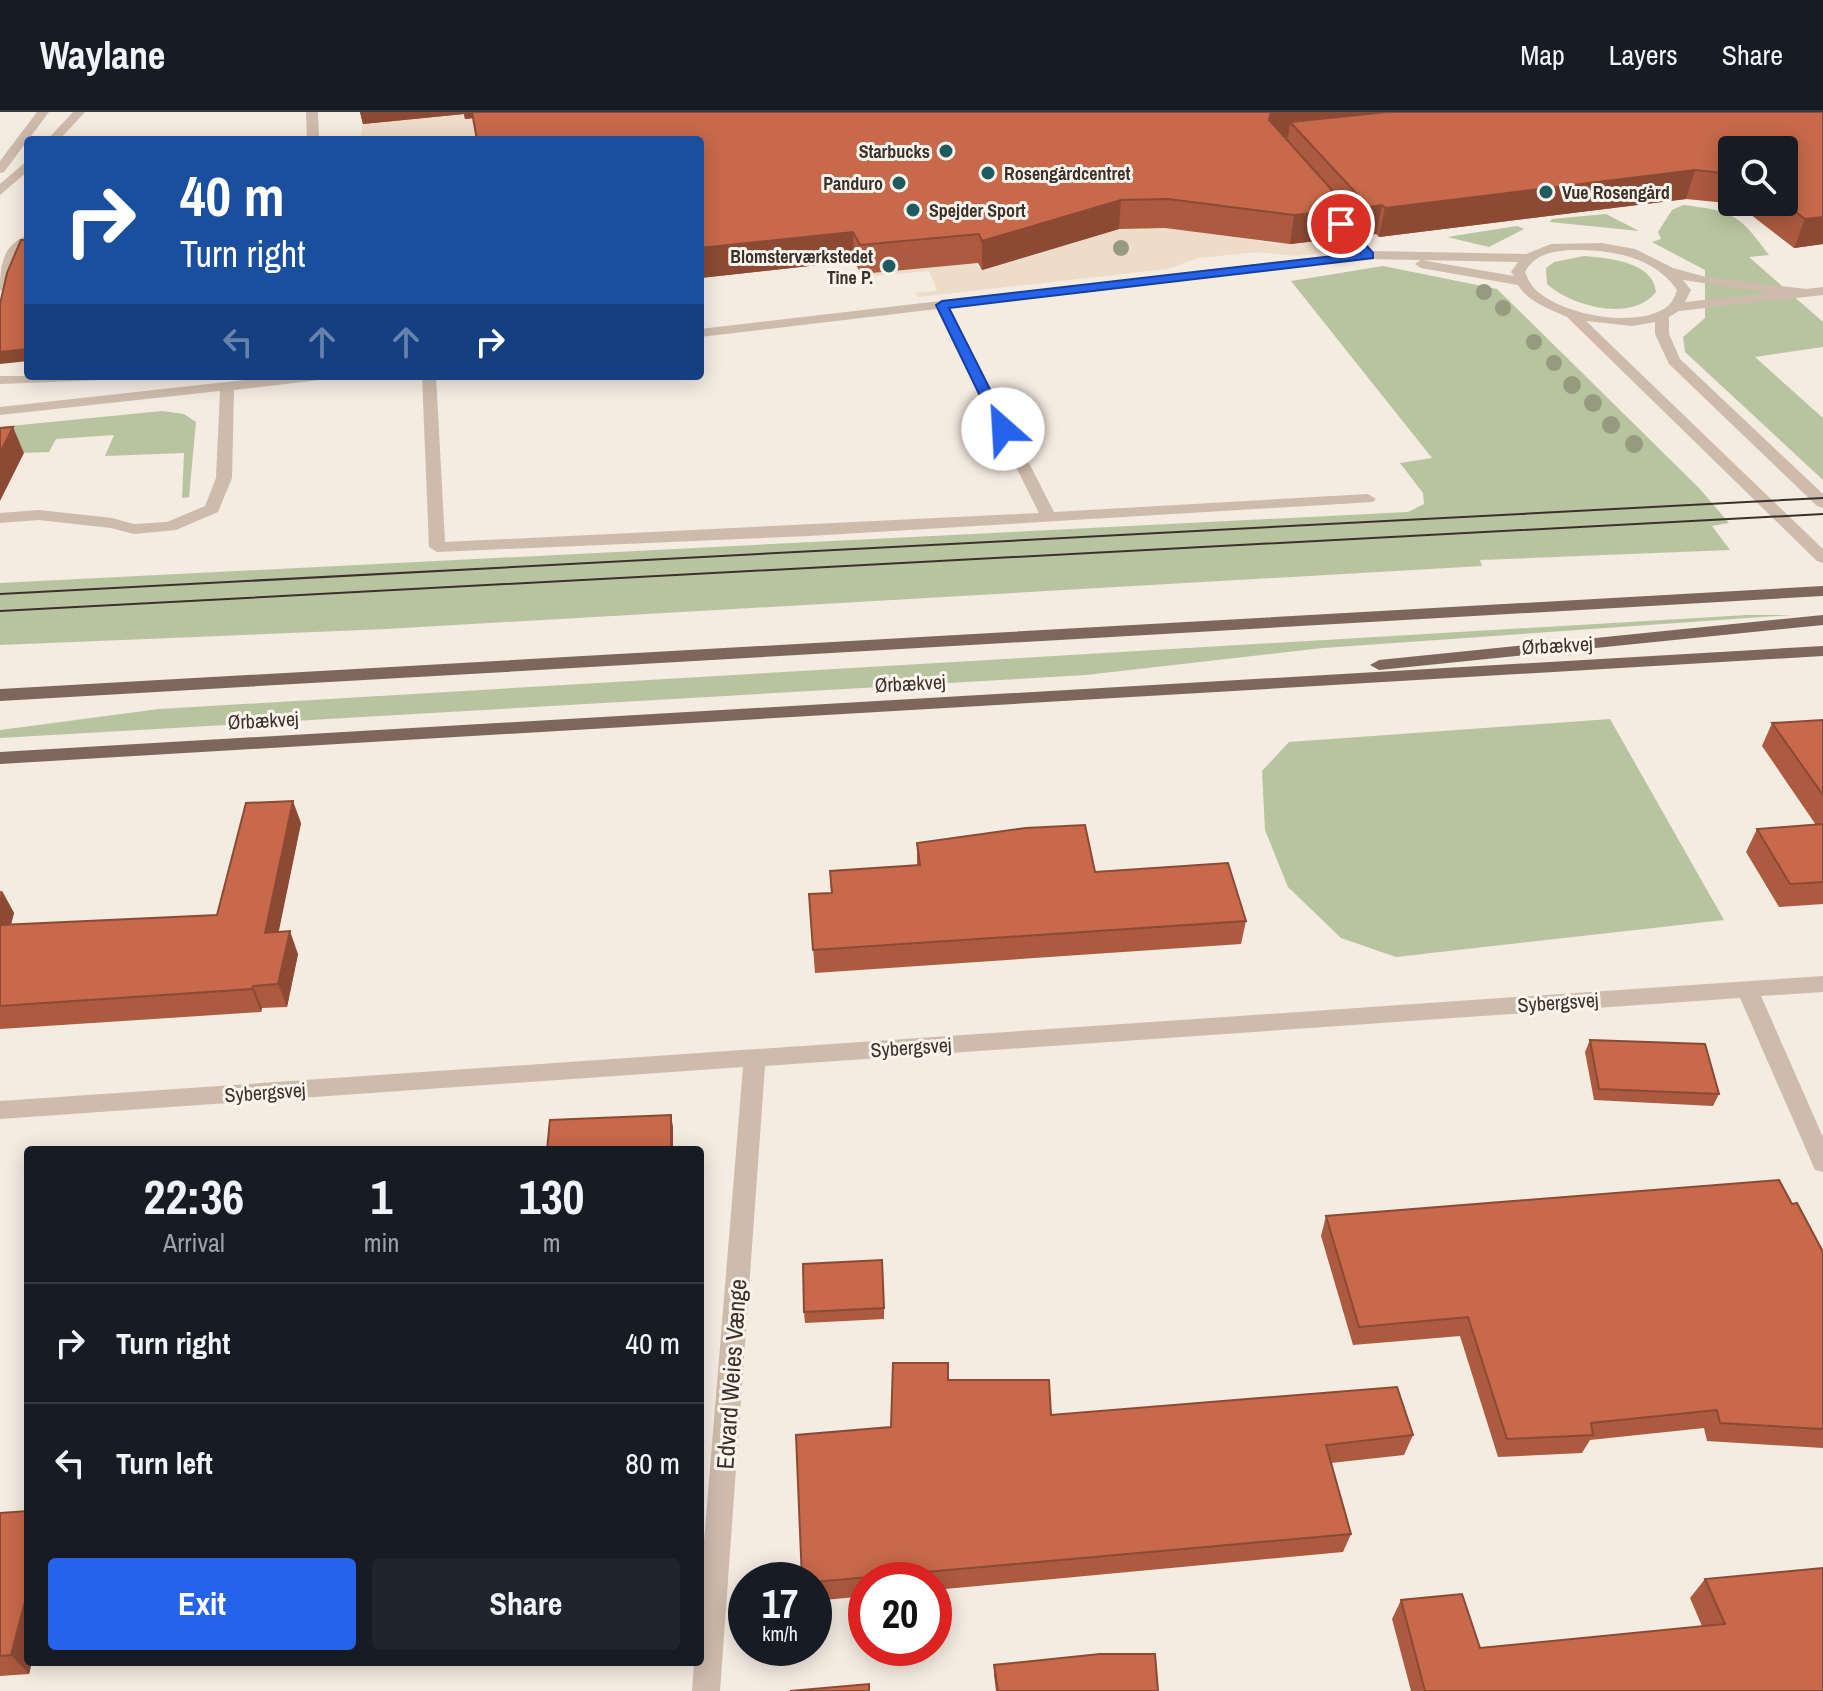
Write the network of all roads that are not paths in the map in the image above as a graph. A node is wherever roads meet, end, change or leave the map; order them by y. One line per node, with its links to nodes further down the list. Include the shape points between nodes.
1 (43, 112): 4 (street)
2 (79, 112): 5 (street)
3 (312, 112): 6 (street)
4 (25, 136)
5 (57, 136)
6 (313, 136)
7 (24, 137): 9 (street)
8 (24, 168): 10 (street)
9 (0, 169)
10 (0, 191)
11 (1319, 199): 13 (street)
12 (24, 244): 17 (street, via 12,251)
13 (1369, 255): 14 (street); 16 (street); 20 (street)
14 (1527, 258): 15 (street, via 1554,248 1592,246 1630,252); 16 (street, via 1520,264)
15 (1672, 273): 19 (street); 21 (street, via 1684,290)
16 (1520, 281): 22 (street, via 1537,299)
17 (0, 287)
18 (1823, 291): 19 (street)
19 (1807, 293): 21 (street)
20 (942, 305): 24 (street); 34 (street)
21 (1678, 307): 23 (street)
22 (1571, 314): 23 (street, via 1629,322); 35 (street)
23 (1662, 316): 32 (street, via 1662,334 1674,361)
24 (704, 333)
25 (24, 379): 26 (street)
26 (0, 380)
27 (288, 380): 29 (street)
28 (429, 380): 34 (street, via 437,547)
29 (227, 388): 30 (street); 33 (street, via 224,478 212,509 170,527 134,529 39,515)
30 (0, 411)
31 (1368, 499): 34 (street)
32 (1823, 503)
33 (0, 518)
34 (1049, 518)
35 (1823, 558)
36 (1823, 591): 41 (main road, Ørbækvej)
37 (1823, 620): 40 (main road, via 1549,645)
38 (1823, 651): 40 (main road, Ørbækvej)
39 (0, 685): 41 (main road)
40 (1164, 690): 44 (main road, Ørbækvej)
41 (70, 692): 42 (main road, Ørbækvej); 43 (main road)
42 (0, 695)
43 (0, 705)
44 (0, 758)
45 (1823, 984): 46 (street, Sybergsvej)
46 (1747, 989): 47 (street, Sybergsvej); 49 (street)
47 (755, 1058): 48 (street, Sybergsvej); 50 (street, Edvard Weies Vænge)
48 (0, 1110)
49 (1823, 1163)
50 (706, 1691)

